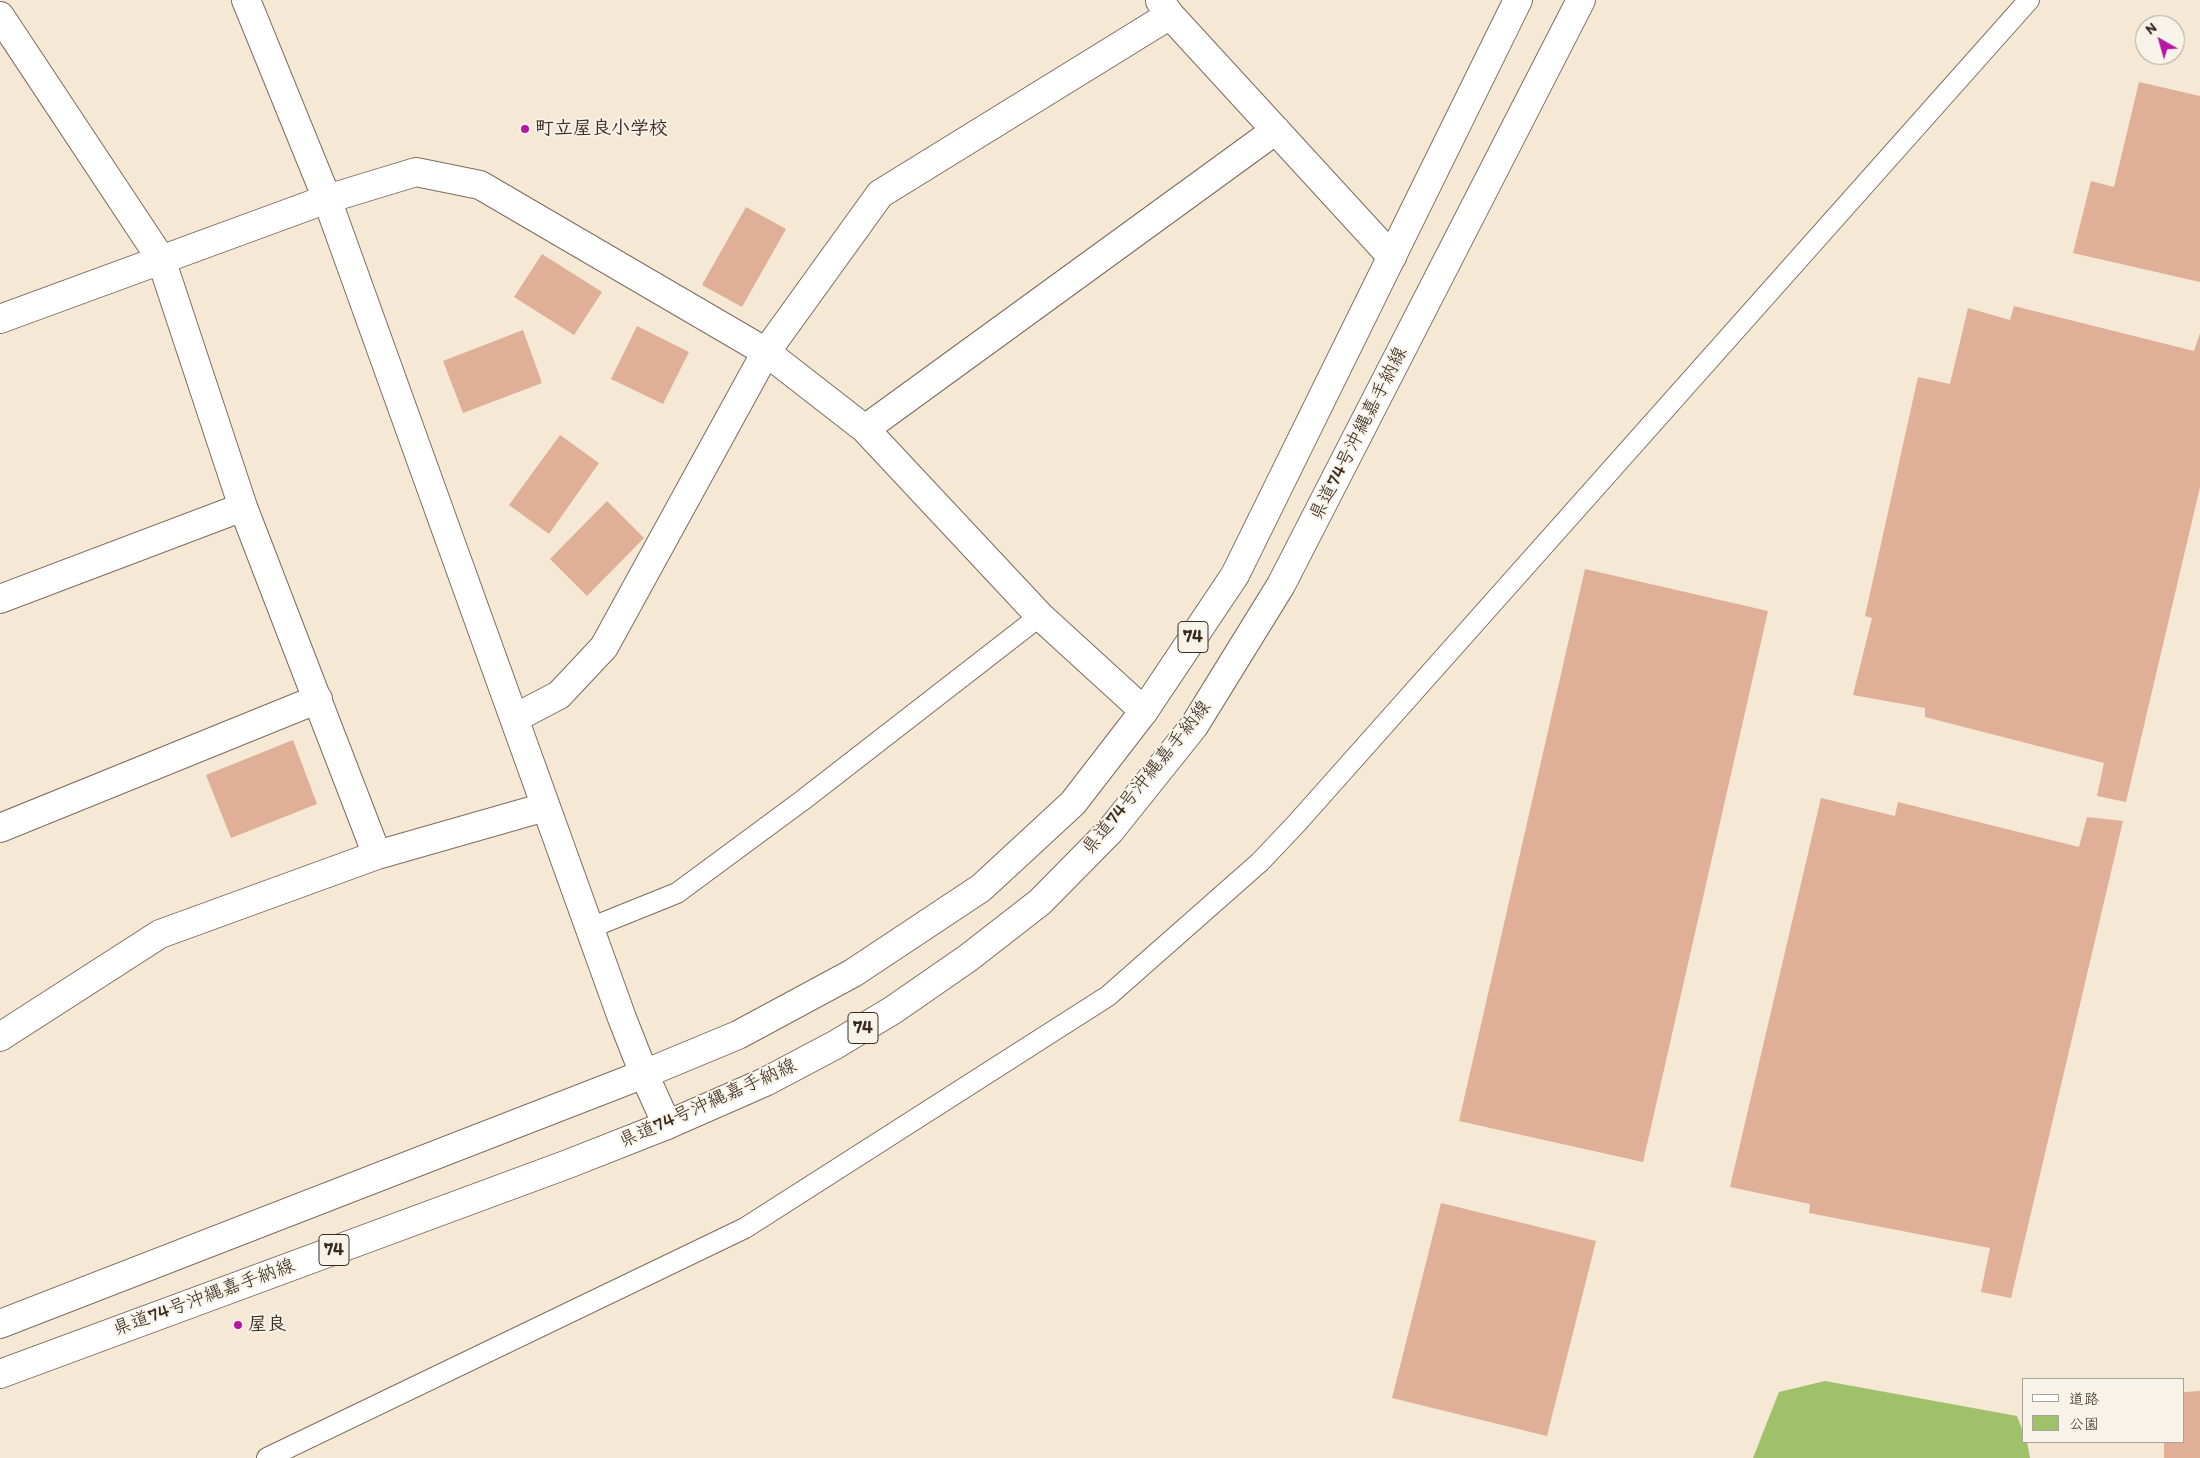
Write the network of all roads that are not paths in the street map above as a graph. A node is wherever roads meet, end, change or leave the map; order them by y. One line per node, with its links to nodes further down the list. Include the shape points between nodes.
1 (246, 0): 8 (street)
2 (1518, 0): 9 (street, 74)
3 (1581, 0): 26 (street, 県道74号沖縄嘉手納線 / 74, via 1281,585 1194,726 1110,831 1040,902 893,1010 765,1082)
4 (2029, 0): 29 (lane, via 1284,837 1108,996 745,1228)
5 (1165, 8): 7 (street); 12 (street, via 880,194)
6 (0, 16): 10 (street)
7 (1276, 130): 9 (street); 13 (street)
8 (327, 199): 10 (street); 12 (street, via 416,172 480,185); 19 (street)
9 (1392, 257): 18 (street, 74, via 1235,575)
10 (161, 259): 11 (street); 14 (street)
11 (0, 319)
12 (766, 352): 13 (street); 19 (street, via 604,647 559,695)
13 (865, 429): 16 (street)
14 (242, 507): 15 (street); 17 (street)
15 (0, 599)
16 (1040, 616): 18 (street); 23 (lane, via 803,800 677,893)
17 (318, 699): 21 (street); 22 (street)
18 (1144, 712): 25 (street, 74, via 1073,803 981,888 853,973 738,1035)
19 (515, 718): 20 (street)
20 (545, 807): 22 (street); 23 (street)
21 (0, 828)
22 (377, 856): 24 (street, via 160,934)
23 (590, 928): 25 (street)
24 (0, 1037)
25 (644, 1074): 26 (street); 27 (street, 74)
26 (667, 1125): 28 (street, 県道74号沖縄嘉手納線 / 74)
27 (0, 1324)
28 (0, 1374)
29 (267, 1458)

